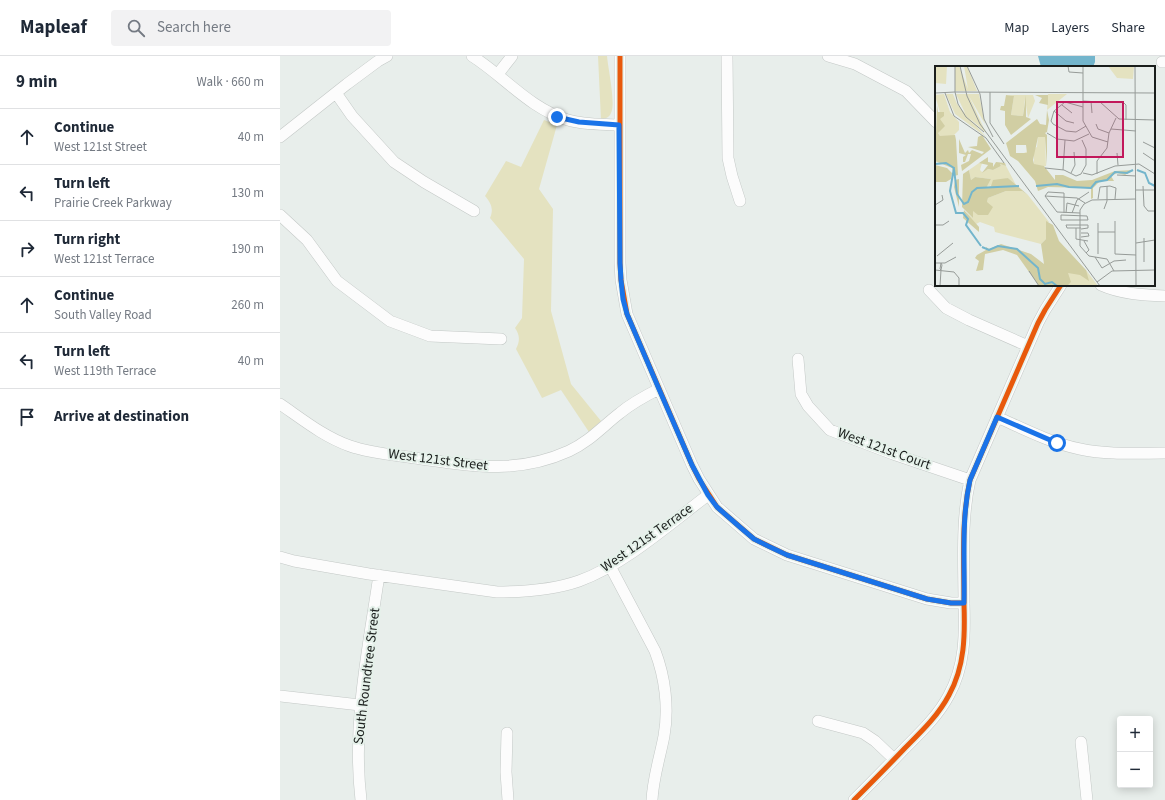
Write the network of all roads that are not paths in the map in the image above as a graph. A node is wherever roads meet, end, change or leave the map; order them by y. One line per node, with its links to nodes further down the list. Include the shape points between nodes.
1 (387, 56): 8 (street)
2 (472, 56): 7 (street)
3 (512, 56): 7 (street)
4 (620, 56): 10 (street)
5 (727, 56): 12 (street, via 728,158)
6 (828, 56): 9 (street, via 855,64 906,91)
7 (498, 74): 10 (street, via 537,106 557,117 579,122)
8 (336, 93): 11 (street); 13 (street, via 352,116 394,162)
9 (935, 121)
10 (619, 125): 22 (street, via 620,269 623,299)
11 (280, 137)
12 (740, 201)
13 (474, 211)
14 (280, 215): 19 (street, via 307,240 337,281 390,321 430,336)
15 (1060, 286): 20 (street, via 1045,310)
16 (1103, 286): 18 (street, via 1117,291)
17 (929, 290): 20 (street, via 946,308)
18 (1165, 296)
19 (501, 339)
20 (1028, 346): 24 (street)
21 (798, 359): 26 (street, West 121st Court, via 801,394 808,406 830,430)
22 (659, 389): 23 (street, West 121st Street, via 630,405 591,438 573,449 536,463 498,467 397,456 349,446 316,429); 27 (street)
23 (280, 404)
24 (997, 417): 25 (street, via 1057,443 1079,449 1107,453); 26 (street)
25 (1165, 453)
26 (970, 480): 31 (street, via 965,511)
27 (708, 495): 29 (street, West 121st Terrace, via 644,544); 31 (street, via 717,507 754,539 787,555 927,599)
28 (280, 557): 30 (street, West 121st Terrace)
29 (610, 566): 30 (street, West 121st Terrace, via 579,581 551,588 516,592 498,592); 40 (street, via 655,651 664,687 665,722)
30 (379, 575): 33 (street, South Roundtree Street)
31 (964, 603): 37 (street, via 963,649 954,685 936,715)
32 (280, 696): 33 (street)
33 (360, 705): 38 (street, South Roundtree Street, via 358,752)
34 (818, 721): 37 (street, via 864,734)
35 (507, 733): 39 (street)
36 (1081, 742): 42 (street)
37 (894, 759): 41 (street)
38 (361, 800)
39 (508, 800)
40 (652, 800)
41 (854, 800)
42 (1087, 800)

